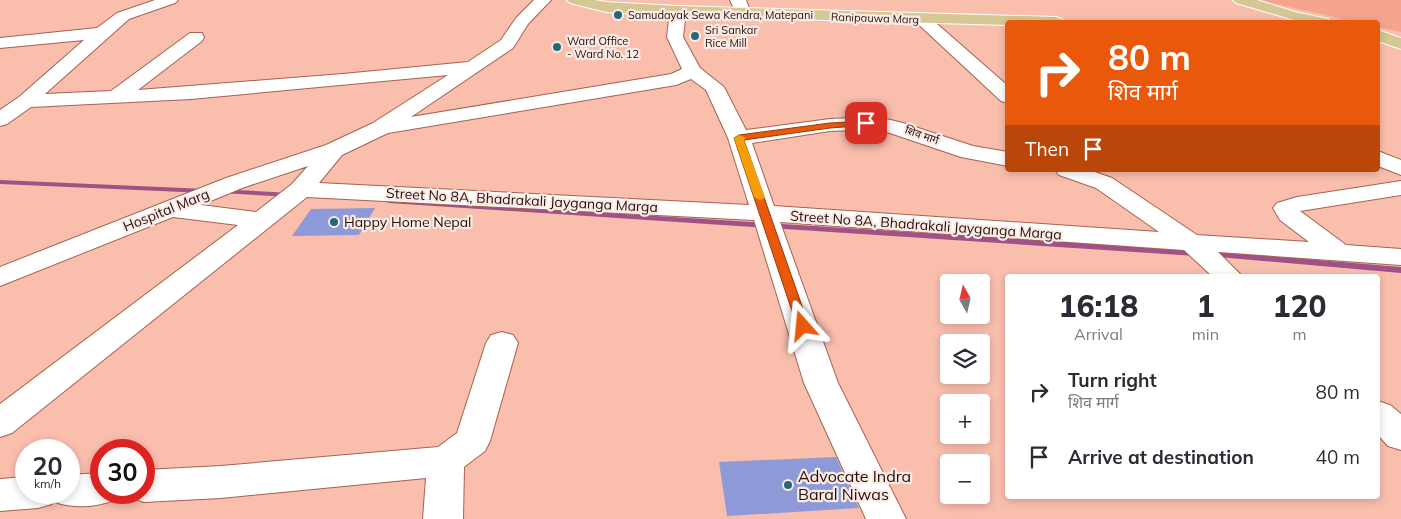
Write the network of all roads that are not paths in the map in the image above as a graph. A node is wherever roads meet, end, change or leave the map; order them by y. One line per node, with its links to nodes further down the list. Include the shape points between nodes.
1 (170, 0): 12 (street, via 123,16)
2 (543, 0): 18 (street, via 522,21 507,44)
3 (575, 0): 7 (main road, Ranipauwa Marg, via 606,7)
4 (1241, 0): 8 (main road)
5 (1254, 0): 8 (street)
6 (740, 7): 7 (main road, Ranipauwa Marg); 9 (main road, Ranipauwa Marg)
7 (678, 11): 19 (street, via 675,37)
8 (1292, 16): 10 (main road)
9 (922, 19): 11 (main road, Ranipauwa Marg); 20 (street)
10 (1312, 20)
11 (1005, 21)
12 (102, 33): 15 (street); 22 (street)
13 (1380, 36): 17 (main road)
14 (196, 37): 21 (street)
15 (0, 42)
16 (1380, 46): 17 (main road)
17 (1400, 47)
18 (474, 66): 21 (street, via 343,80); 24 (street)
19 (692, 71): 24 (street, via 676,79); 25 (street, via 714,86)
20 (1005, 94)
21 (117, 96): 22 (street)
22 (26, 101): 23 (street)
23 (0, 120)
24 (381, 128): 26 (street, Hospital Marg)
25 (739, 138): 27 (street, शिव मार्ग, via 830,125 878,123 969,152); 34 (street)
26 (334, 150): 32 (street); 33 (street, Hospital Marg)
27 (1005, 158)
28 (1380, 159): 29 (street)
29 (1401, 168)
30 (1073, 172): 36 (street, via 1104,183)
31 (1401, 188): 37 (street, via 1286,208 1289,215)
32 (301, 189): 34 (street, Street No 8A, Bhadrakali Jayganga Marga); 35 (street)
33 (169, 208): 35 (street); 40 (street, Hospital Marg)
34 (765, 213): 36 (street, Street No 8A, Bhadrakali Jayganga Marga); 48 (street, via 822,383)
35 (262, 220): 42 (street)
36 (1192, 244): 37 (street, Street No 8A, Bhadrakali Jayganga Marga); 39 (street)
37 (1338, 252): 38 (street, Street No 8A, Bhadrakali Jayganga Marga)
38 (1401, 257)
39 (1226, 274)
40 (0, 277)
41 (502, 343): 43 (street, via 472,441)
42 (0, 423)
43 (446, 461): 44 (street); 47 (street)
44 (155, 485)
45 (15, 494): 46 (street)
46 (0, 495)
47 (443, 519)
48 (886, 519)

